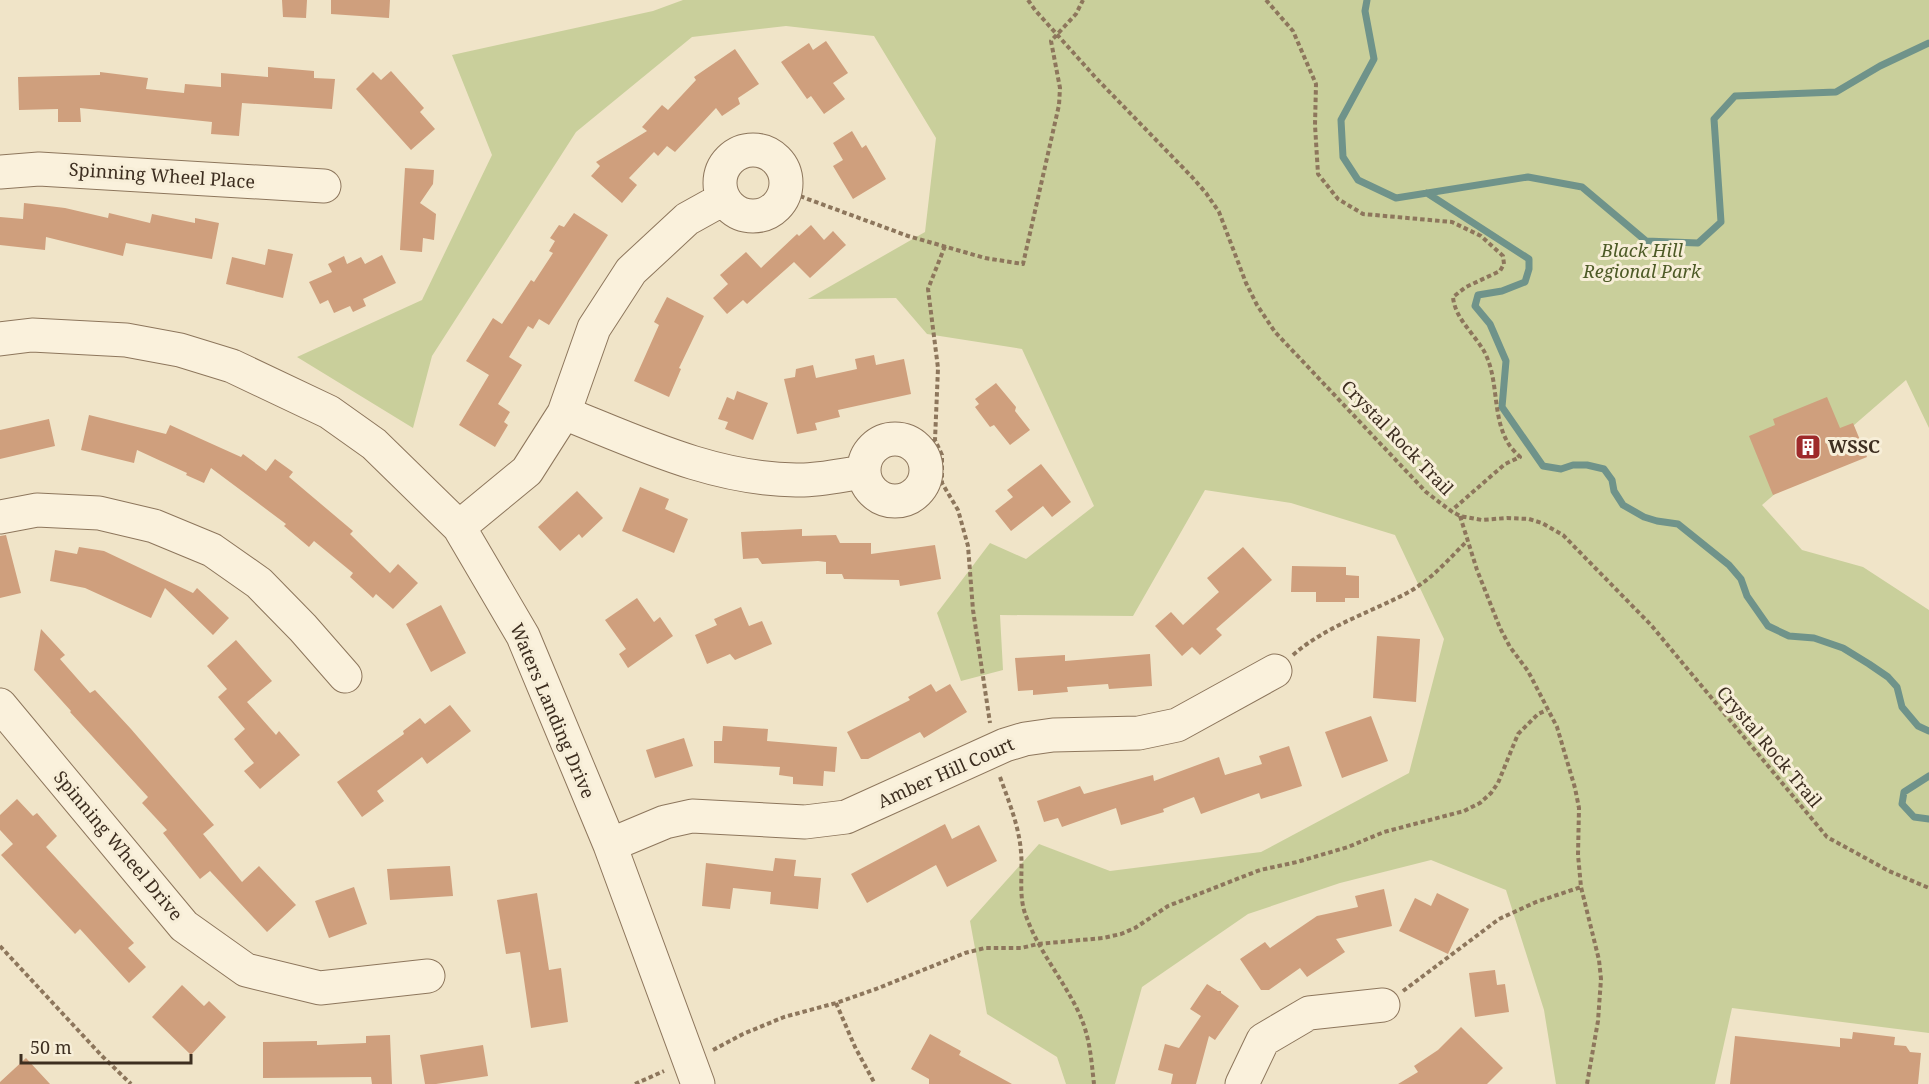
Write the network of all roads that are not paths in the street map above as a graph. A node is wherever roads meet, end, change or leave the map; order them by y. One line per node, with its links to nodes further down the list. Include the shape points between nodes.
1 (0, 172): 2 (street, Spinning Wheel Place, via 92,171)
2 (324, 186)
3 (723, 199): 3 (street, via 719,178 729,159 738,153 768,153 783,169 786,191 773,210 763,215 740,214); 5 (street, via 687,219 631,271 594,328)
4 (0, 339): 8 (street, Waters Landing Drive, via 32,335 126,340 180,350 232,366 329,412 374,444)
5 (564, 413): 6 (street, via 687,462 741,476 797,481); 8 (street, via 527,471)
6 (864, 472): 6 (street, via 868,454 882,441 901,440 926,444 925,464 933,481 912,497 891,501 872,491)
7 (0, 517): 10 (street, via 37,510 99,513 154,526 212,550 259,583)
8 (459, 527): 12 (street, Waters Landing Drive, via 523,636)
9 (1275, 671): 12 (street, Amber Hill Court, via 1177,725 1139,733 1025,739 846,817 805,822 692,816 665,822)
10 (345, 676)
11 (0, 705): 13 (street, Spinning Wheel Drive, via 184,926 246,970 320,988)
12 (610, 845): 15 (street, Waters Landing Drive)
13 (428, 976)
14 (1383, 1005): 16 (street, via 1309,1013 1263,1040)
15 (693, 1073)
16 (1242, 1084)

